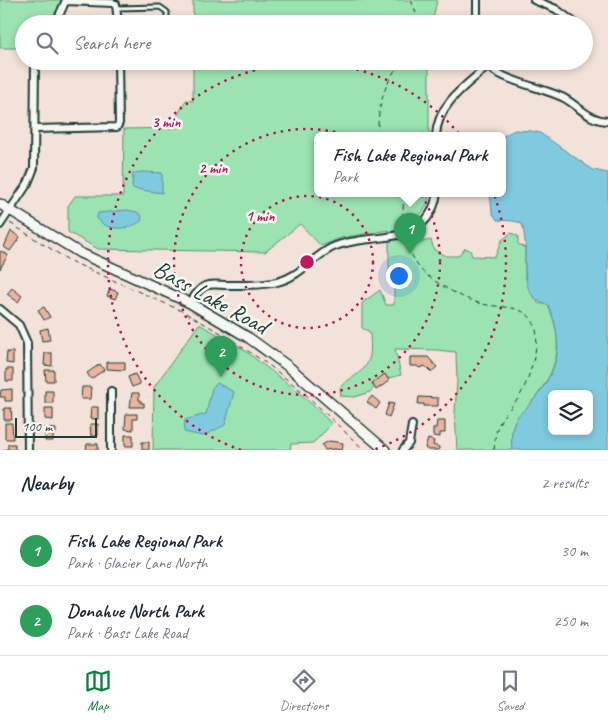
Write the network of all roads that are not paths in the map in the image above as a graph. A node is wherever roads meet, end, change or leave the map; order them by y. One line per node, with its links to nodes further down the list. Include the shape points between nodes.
1 (477, 0): 8 (street)
2 (534, 0): 9 (street)
3 (66, 1): 4 (street); 5 (street)
4 (117, 6): 6 (street); 7 (lane, via 160,7)
5 (59, 15)
6 (118, 15)
7 (166, 15)
8 (477, 15)
9 (564, 15)
10 (35, 70): 15 (street)
11 (118, 70): 15 (street, via 117,127)
12 (478, 70): 16 (street, via 447,104 439,117)
13 (493, 70): 14 (street, via 564,98 590,117)
14 (608, 121)
15 (35, 129): 19 (street, via 34,168)
16 (436, 132)
17 (436, 197): 21 (street, via 428,217 409,232 333,248 280,282 207,285)
18 (0, 204): 19 (main road, Bass Lake Road)
19 (10, 210): 20 (street); 21 (main road, Bass Lake Road, via 80,253)
20 (2, 222)
21 (190, 303): 27 (main road, Bass Lake Road, via 249,338 289,367)
22 (0, 309): 25 (street, via 19,325 27,343)
23 (111, 391): 26 (street)
24 (412, 425): 28 (street, via 409,442)
25 (28, 450)
26 (111, 450)
27 (385, 450)
28 (403, 450)

